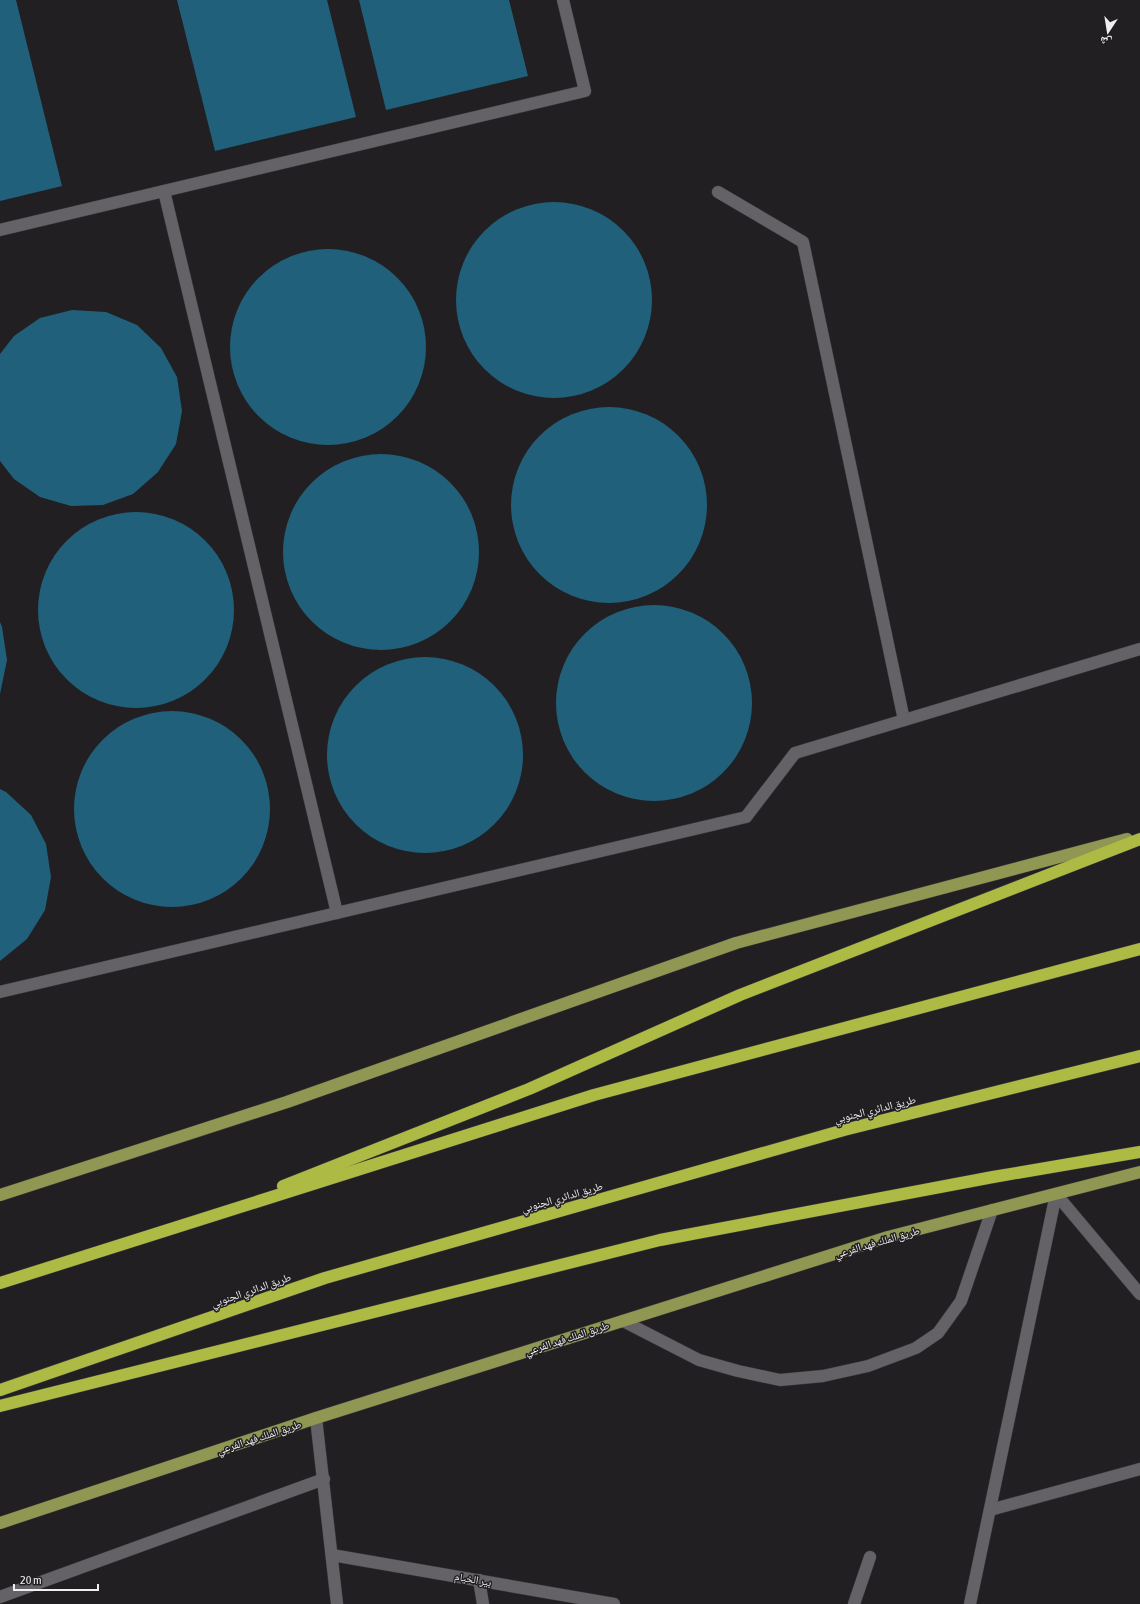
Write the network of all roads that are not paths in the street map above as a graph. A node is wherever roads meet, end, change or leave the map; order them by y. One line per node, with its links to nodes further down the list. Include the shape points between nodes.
1 (563, 0): 2 (street, via 585,91)
2 (164, 191): 4 (street); 9 (street)
3 (718, 192): 6 (street, via 802,242)
4 (0, 230)
5 (1140, 649): 6 (street)
6 (904, 720): 9 (street, via 795,753 746,817)
7 (1140, 836): 16 (main road, via 736,943 287,1102)
8 (1140, 840): 18 (highway, via 740,995 529,1089)
9 (337, 913): 11 (street)
10 (1140, 949): 18 (highway, via 594,1095)
11 (0, 992)
12 (1140, 1056): 22 (highway, طريق الدائري الجنوبي, via 844,1130 325,1278)
13 (1140, 1152): 23 (highway, via 660,1240)
14 (1140, 1172): 15 (main road, طريق الملك فهد الفرعي)
15 (1056, 1194): 17 (main road, طريق الملك فهد الفرعي); 20 (street); 27 (street)
16 (0, 1195)
17 (992, 1210): 21 (main road, طريق الملك فهد الفرعي, via 888,1237); 21 (street, via 962,1301 938,1333 916,1348 868,1366 823,1376 780,1380 699,1360)
18 (185, 1224): 19 (highway)
19 (0, 1283)
20 (1140, 1294)
21 (623, 1321): 24 (main road, طريق الملك فهد الفرعي)
22 (0, 1390)
23 (0, 1406)
24 (316, 1418): 26 (street); 28 (main road, طريق الملك فهد الفرعي)
25 (1140, 1469): 27 (street)
26 (324, 1479): 29 (street); 32 (street)
27 (990, 1510): 37 (street)
28 (0, 1523)
29 (332, 1555): 31 (street, بير الخيام); 33 (street)
30 (870, 1557): 36 (street)
31 (479, 1580): 34 (street); 35 (street, بير الخيام)
32 (0, 1597)
33 (337, 1604)
34 (483, 1604)
35 (614, 1604)
36 (854, 1604)
37 (970, 1604)

